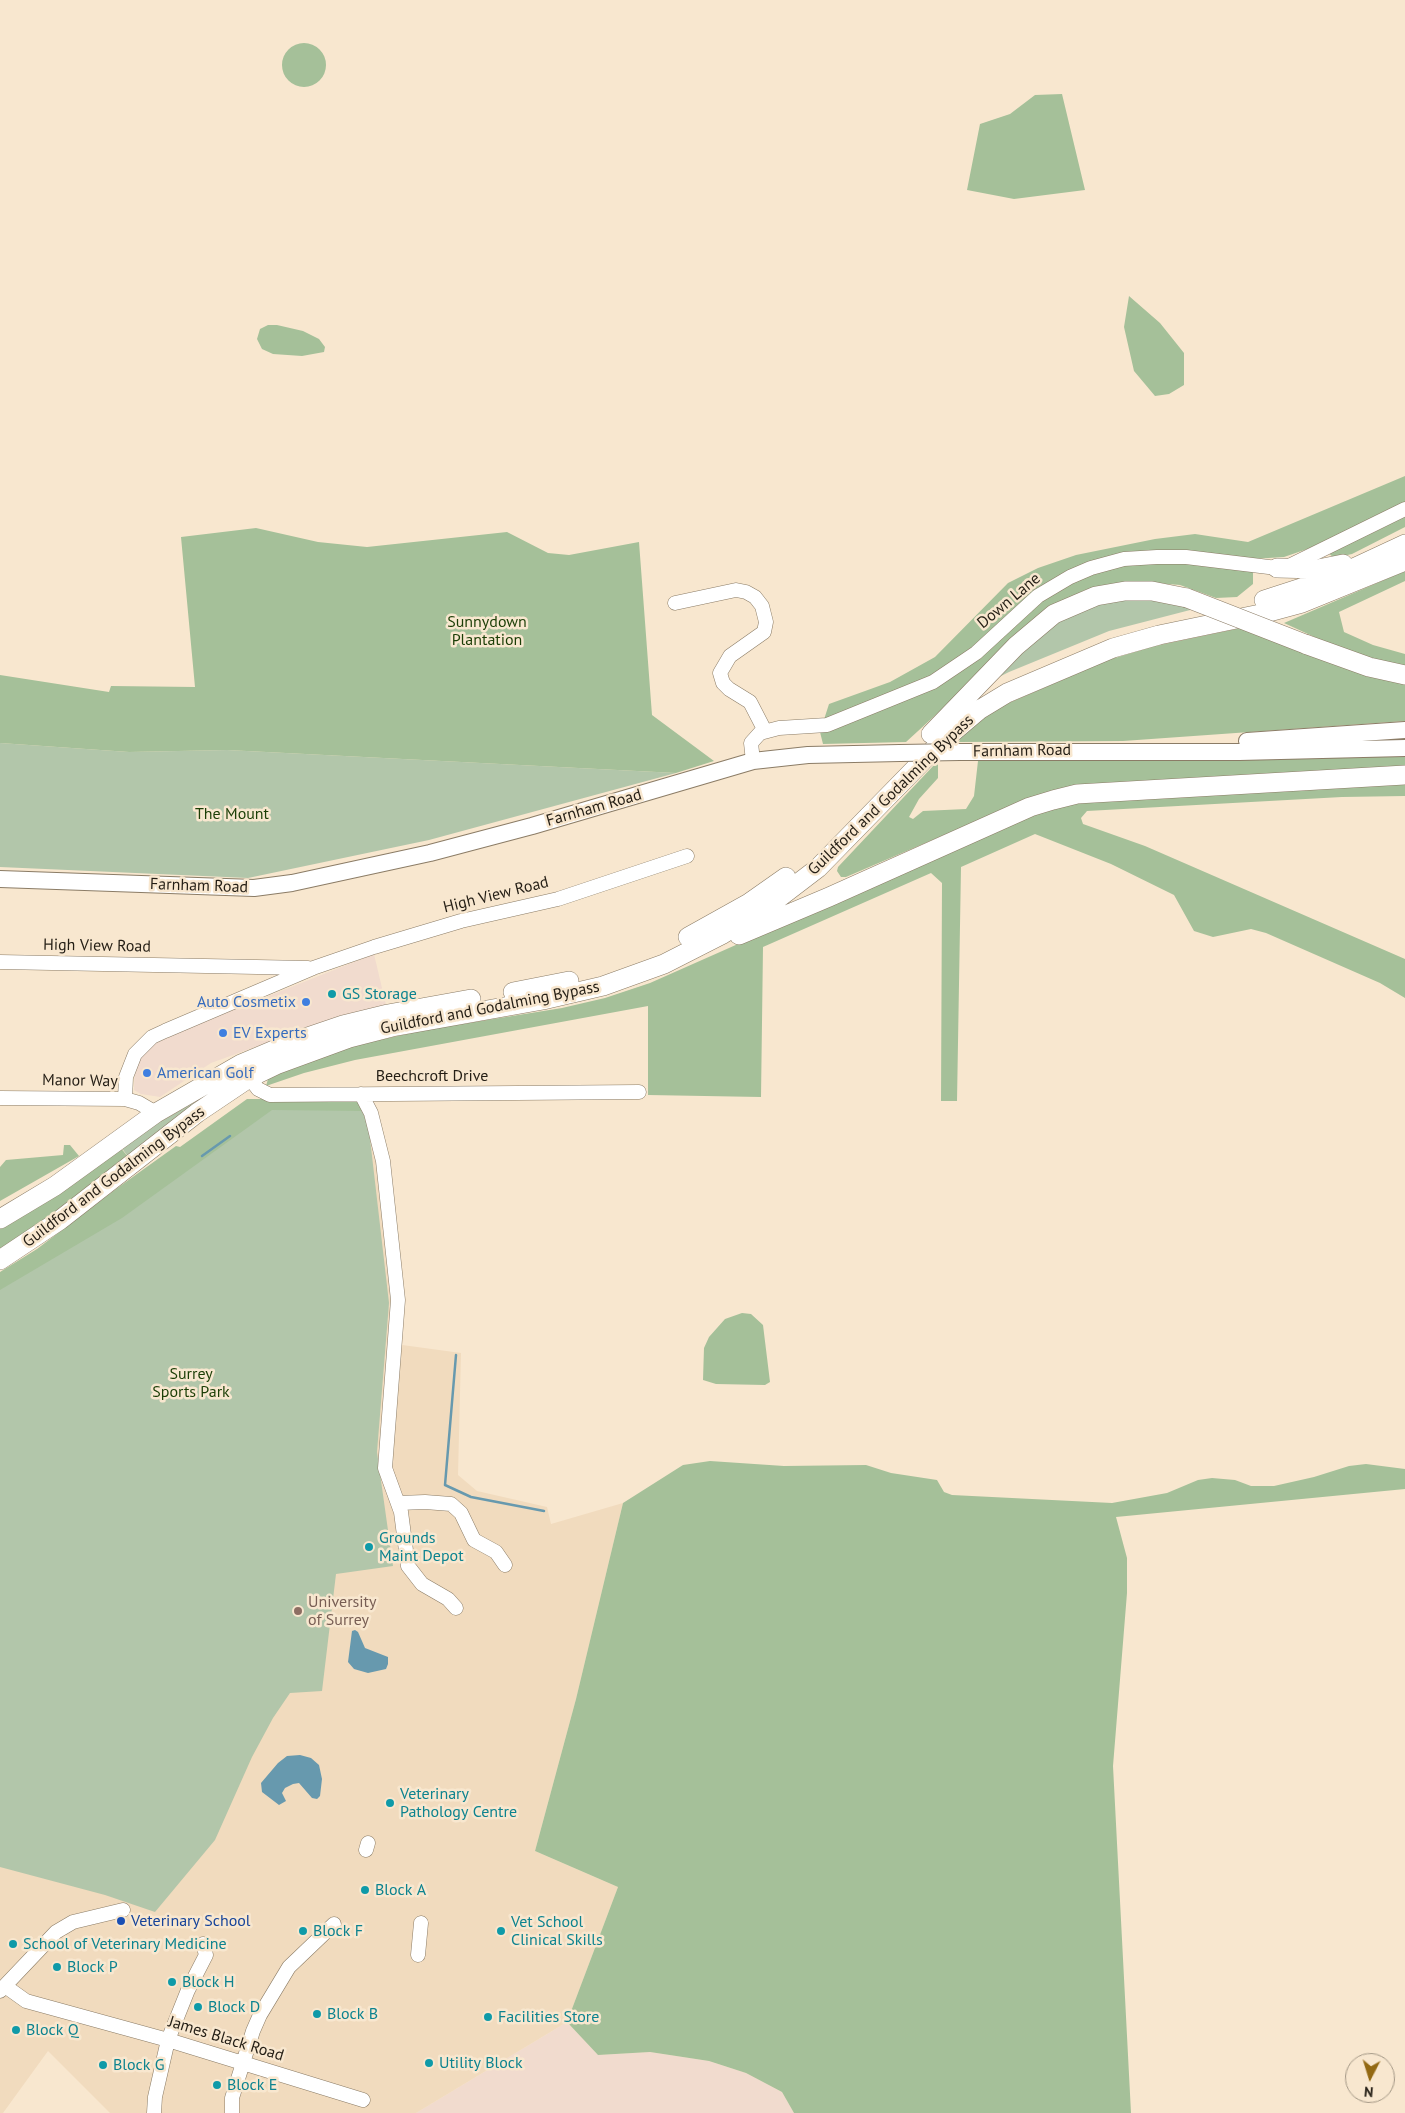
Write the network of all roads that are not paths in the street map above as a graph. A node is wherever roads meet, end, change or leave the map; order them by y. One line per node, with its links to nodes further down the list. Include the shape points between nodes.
1 (1405, 509): 5 (street, Down Lane, via 1297,564)
2 (1405, 540): 5 (highway, via 1333,567)
3 (1405, 544): 10 (highway, Guildford and Godalming Bypass, via 1332,578 1285,594 1136,629 1077,651 1004,682 970,703)
4 (1405, 561): 17 (highway, Guildford and Godalming Bypass, via 1302,603 1113,648 1007,694 979,710 941,742 807,877 738,926)
5 (1277, 568): 9 (street, Down Lane, via 1164,556 1136,557 1101,565 1070,577 1038,596 976,653 933,682 828,725)
6 (675, 603): 9 (street, via 736,590 755,597 762,606 766,622 764,632 730,656 720,672 729,689 750,702)
7 (1405, 675): 10 (highway, bridge, via 1369,667 1187,598 1125,590 1096,596 1061,610 1034,629)
8 (1405, 730): 12 (main road, Farnham Road, via 1238,741)
9 (764, 731): 13 (street, via 751,743)
10 (931, 734): 22 (highway, Guildford and Godalming Bypass, via 862,809 811,858 749,903 664,950 604,972 553,985 434,1004 358,1021 293,1042)
11 (1405, 748): 12 (main road, Farnham Road)
12 (1191, 750): 13 (main road, Farnham Road, bridge, via 808,755)
13 (753, 762): 16 (main road, Farnham Road, via 492,837 292,883 232,888)
14 (1405, 775): 17 (highway, via 1077,794 1030,807 769,923)
15 (687, 856): 20 (street, High View Road, via 558,898 418,932)
16 (0, 879)
17 (681, 955): 22 (highway, Guildford and Godalming Bypass, via 640,974 574,994 424,1020 349,1038)
18 (0, 962): 19 (street, High View Road)
19 (274, 967): 20 (street, High View Road); 21 (street)
20 (314, 968): 21 (street, High View Road)
21 (276, 984): 26 (street, High View Road, via 152,1037 143,1044 130,1064)
22 (245, 1071): 24 (street, Beechcroft Drive, via 258,1090 270,1095); 27 (highway, Guildford and Godalming Bypass); 29 (highway, Guildford and Godalming Bypass, via 197,1113 60,1220)
23 (639, 1092): 24 (street, Beechcroft Drive)
24 (361, 1094): 30 (street, via 371,1113 382,1157 398,1300 385,1463)
25 (0, 1098): 26 (street, Manor Way)
26 (124, 1099): 27 (street, Manor Way)
27 (156, 1113): 28 (highway, Guildford and Godalming Bypass, via 55,1186)
28 (0, 1218)
29 (0, 1260)
30 (399, 1504): 31 (street, via 451,1504 461,1513 474,1540 496,1552); 32 (street, via 408,1566 422,1584 448,1599)
31 (505, 1565)
32 (456, 1608)
33 (124, 1910): 38 (street, via 73,1922 56,1932)
34 (334, 1924): 40 (street, via 289,1967 276,1986 252,2031)
35 (421, 1924): 37 (street)
36 (203, 1944): 39 (street, via 206,1955)
37 (418, 1955)
38 (2, 1988): 39 (street, James Black Road, via 26,2001)
39 (168, 2040): 40 (street, James Black Road); 42 (street)
40 (243, 2063): 41 (street, James Black Road); 43 (street, via 232,2098)
41 (363, 2100)
42 (154, 2113)
43 (232, 2113)

